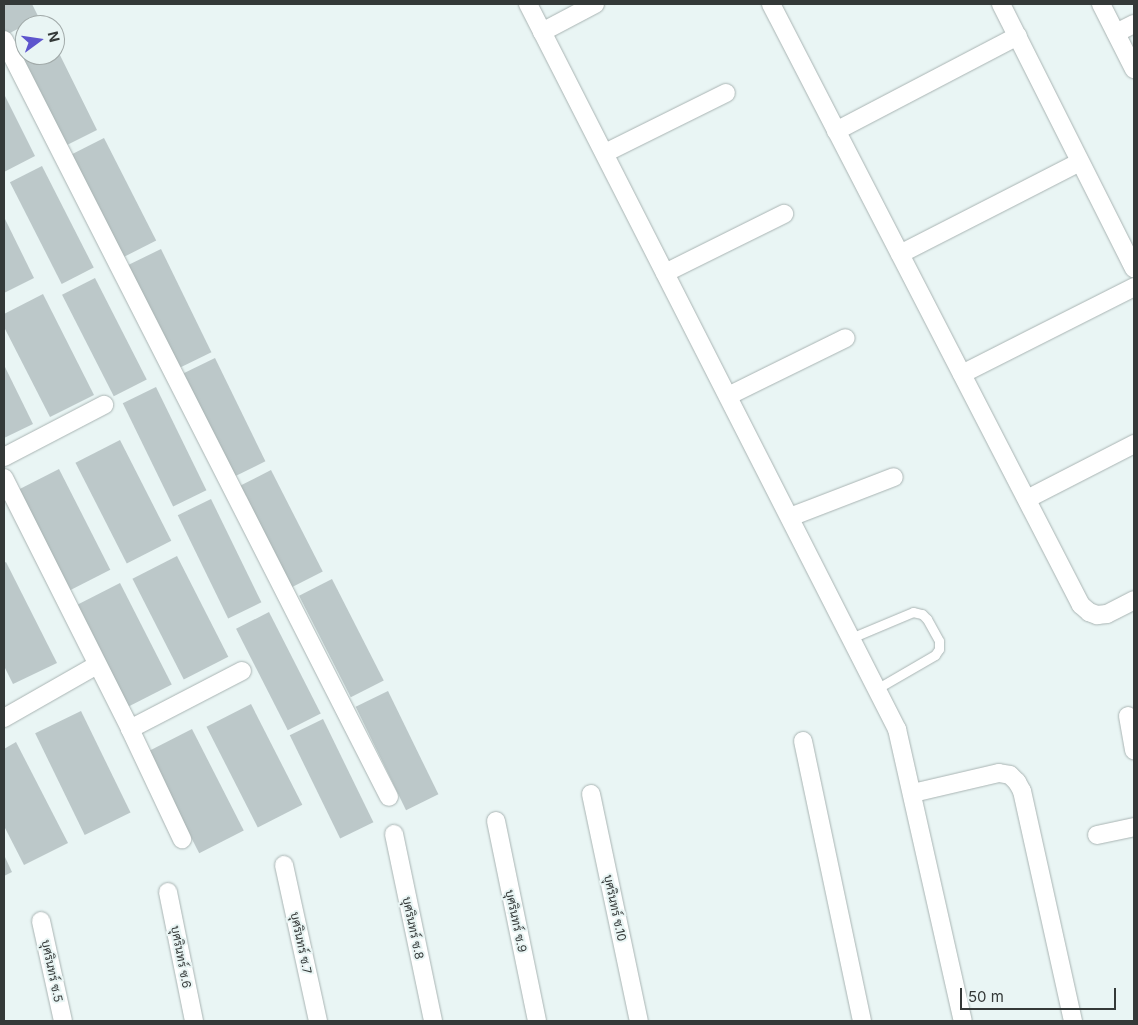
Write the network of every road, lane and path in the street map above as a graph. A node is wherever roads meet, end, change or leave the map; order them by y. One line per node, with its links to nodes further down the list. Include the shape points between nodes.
1 (528, 4): 7 (street)
2 (595, 4): 7 (street)
3 (1001, 4): 9 (street)
4 (1101, 4): 8 (street)
5 (775, 5): 13 (street)
6 (1134, 24): 8 (street)
7 (542, 32): 14 (street)
8 (1116, 33): 11 (street)
9 (1018, 36): 13 (street); 15 (street)
10 (4, 40): 43 (street)
11 (1134, 69)
12 (726, 93): 14 (street)
13 (836, 131): 17 (street)
14 (605, 153): 19 (street)
15 (1080, 162): 17 (street); 18 (street)
16 (784, 214): 19 (street)
17 (900, 254): 22 (street)
18 (1134, 268)
19 (665, 273): 23 (street)
20 (1134, 287): 22 (street)
21 (846, 338): 23 (street)
22 (962, 374): 29 (street)
23 (728, 396): 30 (street)
24 (104, 405): 26 (street)
25 (1134, 444): 29 (street)
26 (4, 457)
27 (894, 477): 30 (street)
28 (4, 478): 33 (street)
29 (1027, 499): 31 (street, via 1081,605 1088,612 1107,614)
30 (790, 517): 32 (street)
31 (1134, 600)
32 (851, 638): 35 (street); 35 (lane, via 913,612 928,620 939,641 935,655)
33 (97, 665): 37 (street); 38 (street)
34 (242, 671): 38 (street)
35 (878, 688): 41 (street, via 897,729)
36 (1128, 716): 40 (street)
37 (4, 718)
38 (130, 729): 48 (street)
39 (803, 741): 58 (street)
40 (1134, 750)
41 (913, 793): 59 (street); 60 (street, via 999,773 1010,775 1017,782 1022,791)
42 (591, 794): 57 (street, บุศรินทร์ ซ.10)
43 (389, 797)
44 (496, 821): 56 (street, บุศรินทร์ ซ.9)
45 (1134, 827): 47 (street)
46 (394, 834): 55 (street, บุศรินทร์ ซ.8)
47 (1097, 835)
48 (182, 839)
49 (284, 866): 54 (street, บุศรินทร์ ซ.7)
50 (168, 892): 53 (street, บุศรินทร์ ซ.6)
51 (41, 920): 52 (street, บุศรินทร์ ซ.5)
52 (63, 1021)
53 (194, 1021)
54 (318, 1021)
55 (433, 1021)
56 (537, 1021)
57 (639, 1021)
58 (862, 1021)
59 (963, 1021)
60 (1073, 1021)

